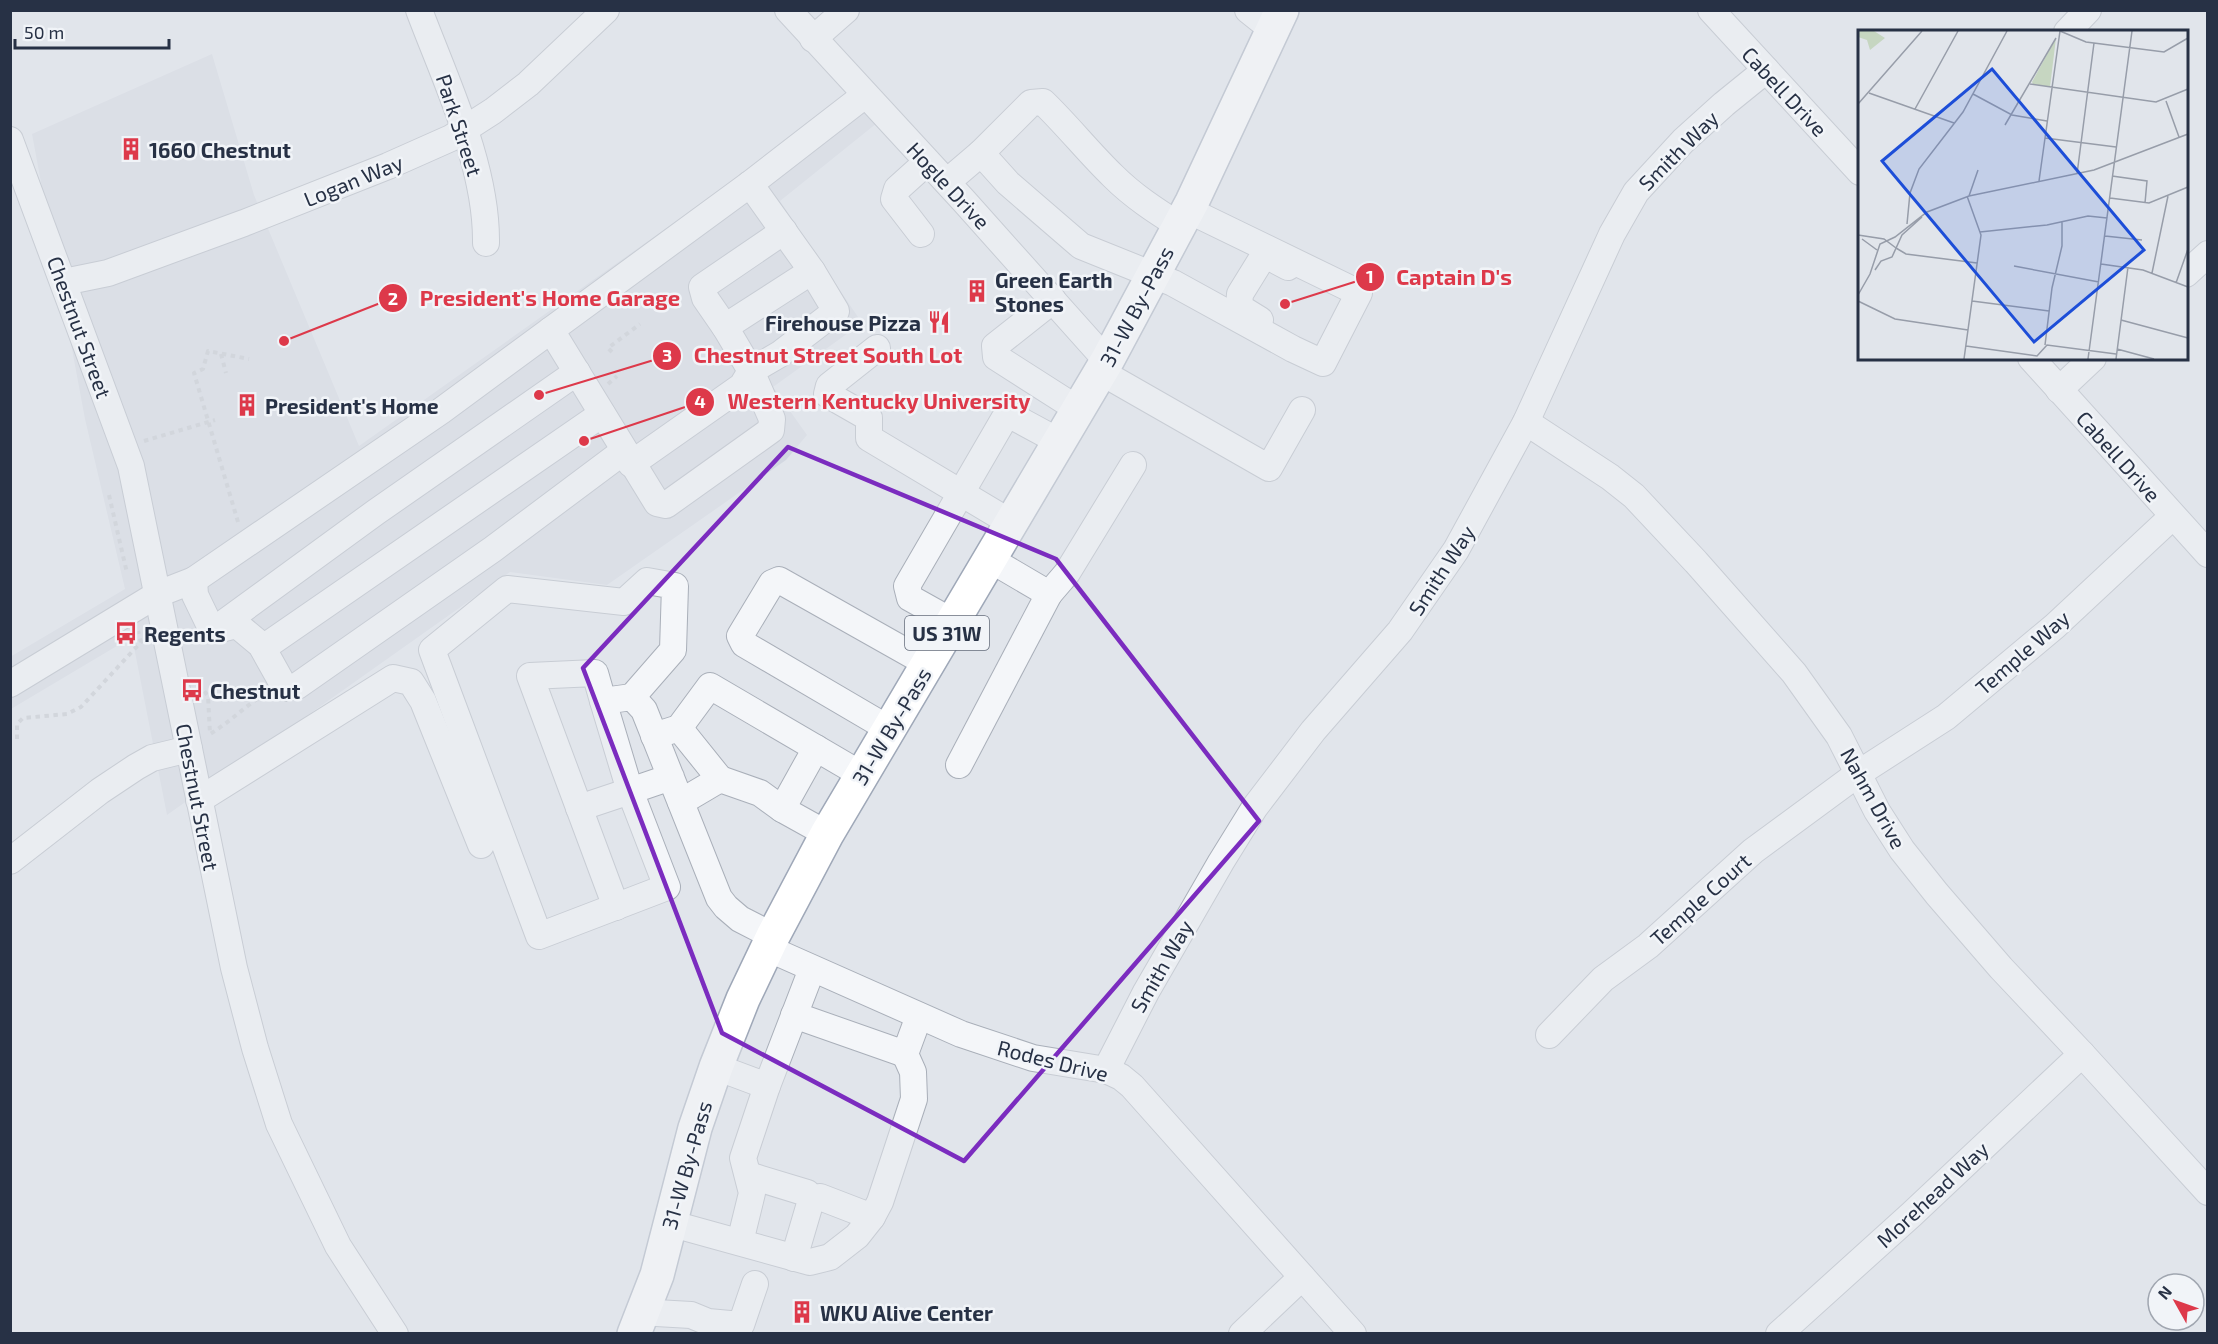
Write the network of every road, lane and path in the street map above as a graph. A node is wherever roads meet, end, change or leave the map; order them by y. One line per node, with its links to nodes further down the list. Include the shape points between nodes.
1 (419, 10): 12 (street, Park Street)
2 (606, 10): 12 (street, Logan Way, via 528,84)
3 (788, 10): 9 (street, Hogle Drive)
4 (846, 10): 9 (street)
5 (1711, 10): 10 (street, Cabell Drive)
6 (2088, 10): 8 (street)
7 (1268, 17): 19 (main road, 31-W By-Pass / US 31W)
8 (2069, 30)
9 (813, 39): 11 (street, Hogle Drive)
10 (1766, 70): 16 (street, Cabell Drive); 50 (street, Smith Way, via 1683,141 1636,192 1612,234)
11 (865, 95): 15 (street, Hogle Drive); 18 (street)
12 (464, 130): 22 (street, Park Street, via 480,186); 27 (street, Logan Way, via 388,166 244,223 108,273)
13 (10, 140): 27 (street, Chestnut Street)
14 (981, 153): 17 (street); 19 (street, via 1031,103 1043,102 1143,203); 26 (street, via 1008,183 1074,242)
15 (927, 162): 17 (street, Hogle Drive); 21 (street, via 897,189 894,199)
16 (1858, 170)
17 (947, 182): 29 (street, Hogle Drive)
18 (750, 184): 20 (street); 32 (street)
19 (1184, 218): 26 (main road, 31-W By-Pass / US 31W); 28 (street)
20 (784, 231): 24 (street); 31 (street, via 702,287)
21 (921, 234)
22 (486, 243)
23 (2208, 254): 25 (street)
24 (812, 271): 31 (street); 41 (street, via 836,311)
25 (2188, 273)
26 (1154, 274): 34 (street); 40 (main road, 31-W By-Pass / US 31W)
27 (64, 282): 64 (street, Chestnut Street, via 131,466)
28 (1341, 284): 34 (street, via 1359,293 1323,363); 34 (street, via 1325,286 1271,258 1261,260 1240,294 1239,307 1281,333)
29 (1053, 300): 40 (street, Hogle Drive); 45 (street, via 995,346 996,357)
30 (640, 324): 35 (path, via 609,348)
31 (724, 327): 41 (street)
32 (551, 330): 42 (street); 62 (street, via 441,411)
33 (877, 348): 55 (street, via 829,386 827,394 869,418 869,438)
34 (1293, 348)
35 (612, 352)
36 (221, 354): 37 (path); 43 (path); 49 (path, via 208,351 203,369 194,373)
37 (249, 359)
38 (2033, 360): 44 (street, Cabell Drive)
39 (2091, 360): 44 (street)
40 (1104, 367): 45 (main road, 31-W By-Pass / US 31W); 46 (street, Hogle Drive, via 1269,468)
41 (751, 371): 53 (street, via 742,386); 53 (street, via 772,419 771,430 666,505 657,503)
42 (577, 372): 47 (street); 67 (street)
43 (226, 373)
44 (2059, 390): 57 (street, Cabell Drive)
45 (1079, 410): 52 (main road, 31-W By-Pass / US 31W)
46 (1302, 410)
47 (602, 414): 53 (street); 69 (street)
48 (215, 420): 49 (path)
49 (208, 421): 51 (path); 59 (path)
50 (1526, 422): 83 (street, Nahm Drive, via 1634,496 1794,673 1826,715); 104 (street, Smith Way, via 1439,578 1400,631 1292,756 1247,819 1146,992)
51 (141, 441)
52 (1060, 442): 55 (street, via 1010,415); 58 (main road, 31-W By-Pass / US 31W)
53 (628, 458): 73 (street, via 297,686)
54 (1133, 465): 65 (street, via 1067,573)
55 (961, 494): 58 (street); 66 (street, via 907,586 910,598)
56 (109, 495): 63 (path)
57 (2173, 516): 60 (street, Cabell Drive); 83 (street, Temple Way, via 2055,626 1946,717)
58 (1013, 524): 61 (main road, 31-W By-Pass / US 31W)
59 (240, 529)
60 (2208, 554)
61 (991, 560): 65 (street); 66 (main road, 31-W By-Pass / US 31W)
62 (194, 580): 64 (street); 67 (street, via 202,611 209,624)
63 (129, 581)
64 (158, 594): 72 (street); 81 (street, Chestnut Street)
65 (1049, 594): 82 (street)
66 (953, 622): 70 (main road, 31-W By-Pass / US 31W)
67 (217, 628): 69 (street, via 237,625)
68 (141, 642): 79 (path, via 81,707 67,714 23,718 17,724)
69 (263, 648): 73 (street)
70 (928, 664): 77 (main road, 31-W By-Pass / US 31W); 77 (street, via 779,580 772,583 740,636 744,644)
71 (195, 678): 73 (path, via 208,696 210,734 242,709)
72 (10, 684)
73 (277, 690)
74 (603, 701): 75 (street); 87 (street); 90 (street, via 595,673 530,676)
75 (638, 703): 78 (street, Rodes Drive); 95 (street, via 673,650 675,586 647,581 624,602 507,589 432,651 538,936)
76 (679, 728): 78 (street); 80 (street, via 710,686); 86 (street)
77 (889, 729): 84 (main road, 31-W By-Pass / US 31W)
78 (654, 736): 85 (street, Rodes Drive)
79 (17, 739)
80 (816, 748): 84 (street); 91 (street)
81 (189, 749): 88 (street, Chestnut Street); 94 (street, via 152,758 136,767 100,790)
82 (959, 765)
83 (1859, 773): 100 (street, Temple Court, via 1753,851 1647,946 1603,979); 102 (street, Nahm Drive, via 1902,850 2001,968)
84 (862, 775): 92 (main road, 31-W By-Pass / US 31W)
85 (671, 777): 87 (street); 89 (street, Rodes Drive)
86 (720, 778): 89 (street); 91 (street, via 760,793)
87 (630, 791): 90 (street); 95 (street, via 667,886)
88 (199, 800): 93 (street, via 393,678 411,682 423,701); 116 (street, Chestnut Street, via 234,968 279,1124 338,1246)
89 (681, 802): 96 (street, Rodes Drive, via 719,898)
90 (579, 808): 95 (street)
91 (782, 808): 92 (street)
92 (827, 834): 96 (main road, 31-W By-Pass / US 31W)
93 (481, 845)
94 (10, 861)
95 (616, 907)
96 (770, 942): 97 (street, Rodes Drive); 103 (main road, 31-W By-Pass / US 31W)
97 (812, 969): 98 (street); 99 (street, Rodes Drive)
98 (794, 1015): 101 (street); 105 (street)
99 (919, 1016): 101 (street); 104 (street, Rodes Drive, via 1033,1058)
100 (1549, 1035)
101 (906, 1054): 109 (street, via 913,1072 914,1099)
102 (2082, 1054): 107 (street, Nahm Drive); 119 (street, Morehead Way)
103 (716, 1067): 105 (street); 110 (main road, 31-W By-Pass / US 31W)
104 (1106, 1070): 113 (street, Rodes Drive, via 1132,1086)
105 (767, 1086): 106 (street, via 743,1158)
106 (747, 1175): 108 (street); 111 (street, via 752,1193)
107 (2208, 1192)
108 (812, 1199): 109 (street); 112 (street)
109 (872, 1216): 112 (street, via 857,1236 830,1257 810,1262)
110 (669, 1223): 111 (street); 115 (main road, 31-W By-Pass / US 31W)
111 (740, 1242): 112 (street)
112 (795, 1258)
113 (1302, 1278): 117 (street); 118 (street, Rodes Drive)
114 (755, 1284): 115 (street, via 741,1325 708,1322 691,1315)
115 (648, 1327)
116 (395, 1334)
117 (1242, 1334)
118 (1353, 1334)
119 (1779, 1334)

